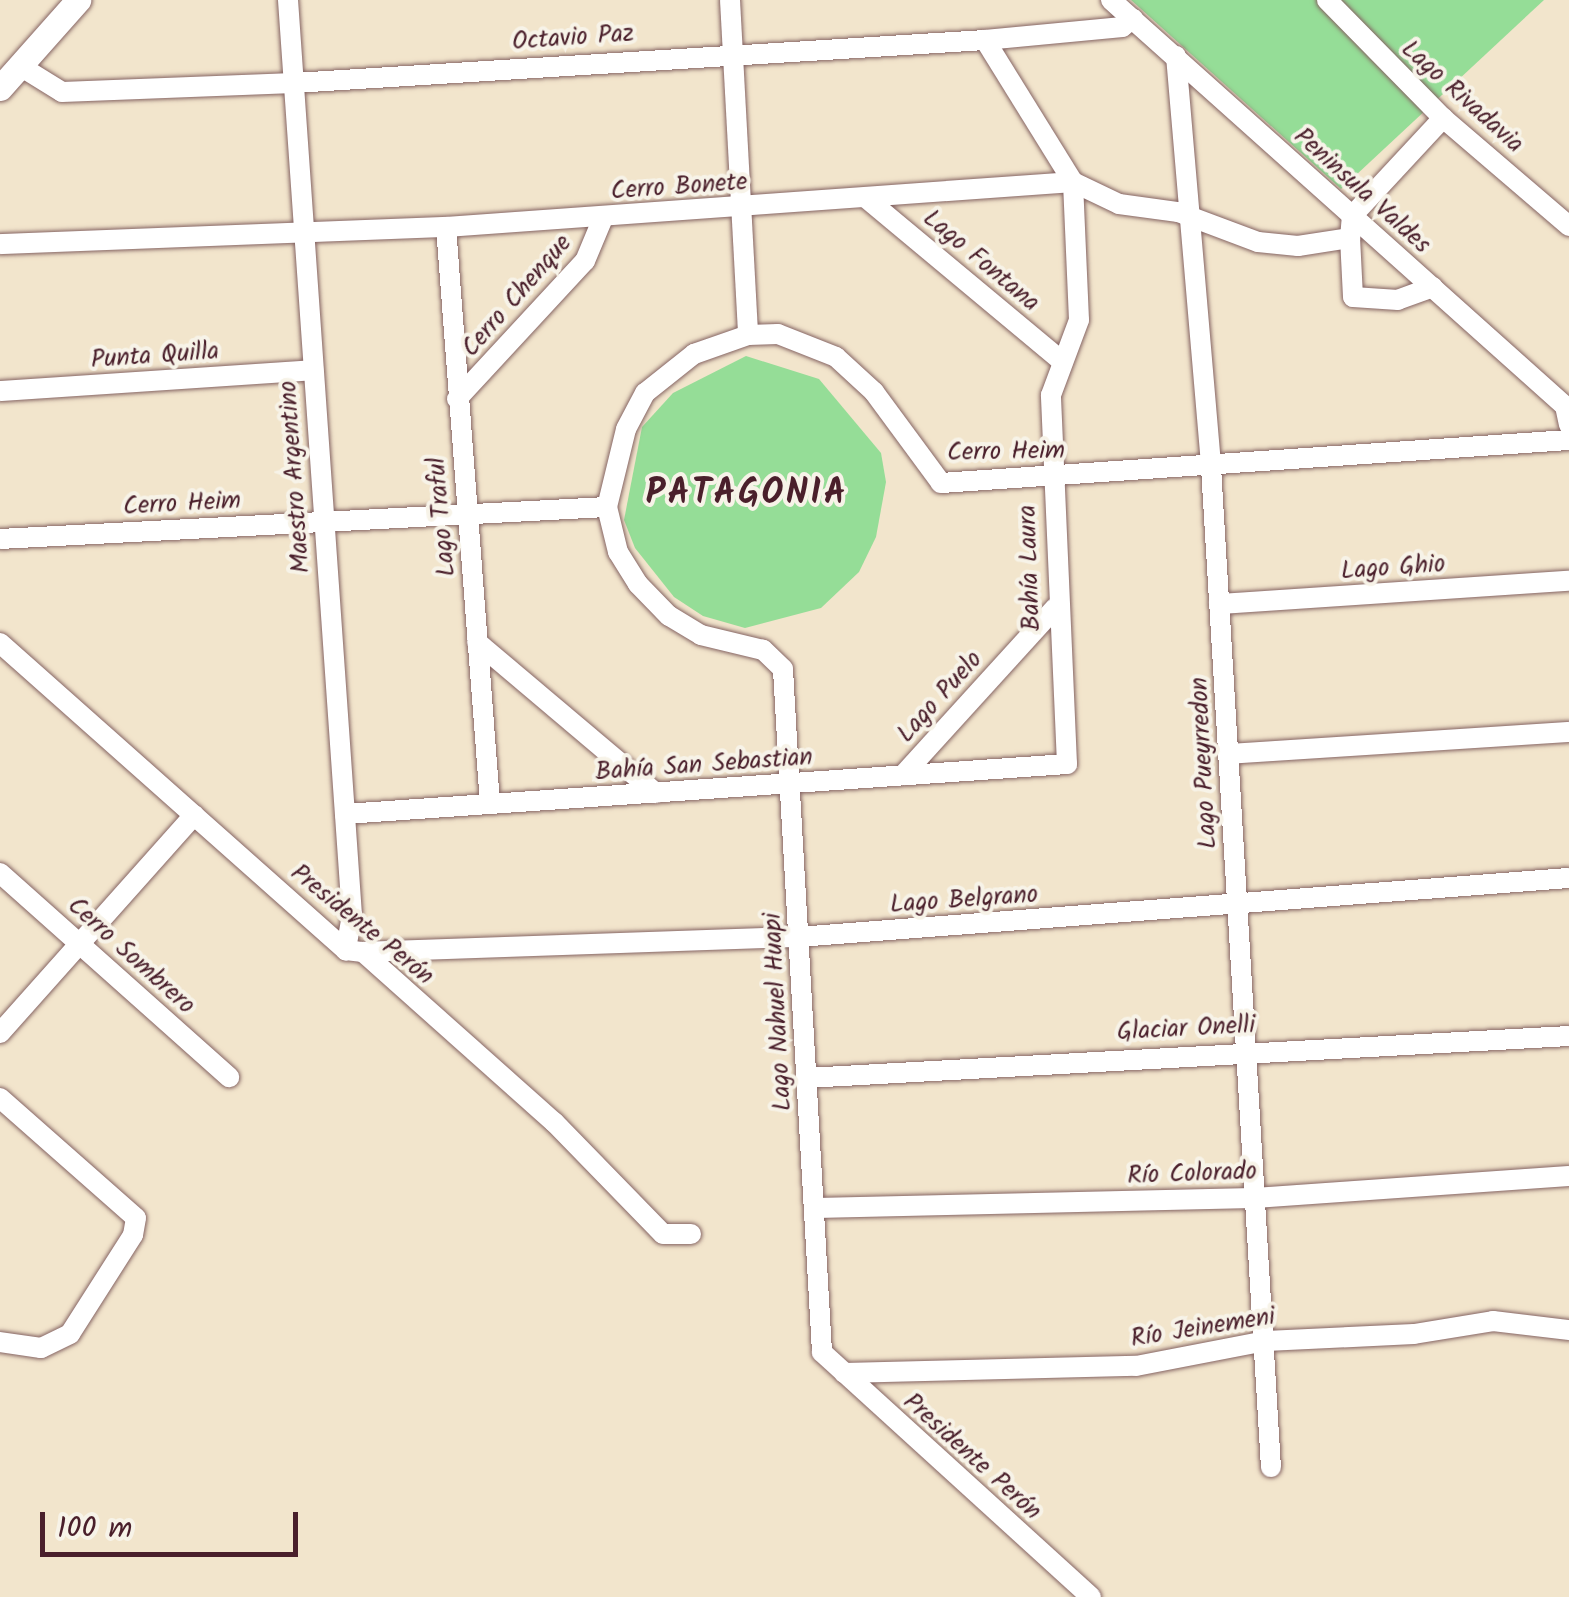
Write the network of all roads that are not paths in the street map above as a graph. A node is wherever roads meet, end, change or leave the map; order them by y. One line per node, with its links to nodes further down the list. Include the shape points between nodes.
1 (78, 0): 9 (street)
2 (288, 0): 10 (street, Maestro Argentino)
3 (730, 0): 7 (street)
4 (1327, 0): 12 (street, Lago Rivadavia)
5 (1121, 6): 6 (street, Octavio Paz, via 1122,27); 8 (street, Peninsula Valdes)
6 (984, 40): 7 (street, Octavio Paz); 13 (street)
7 (732, 56): 10 (street, Octavio Paz); 15 (street)
8 (1176, 56): 16 (street, Peninsula Valdes); 17 (street, Lago Pueyrredon)
9 (20, 66): 10 (street, Octavio Paz, via 62,92); 11 (street)
10 (294, 83): 21 (street, Maestro Argentino)
11 (0, 88)
12 (1443, 118): 16 (street); 19 (street, Lago Rivadavia)
13 (1073, 182): 14 (street, Cerro Bonete); 17 (street, Cerro Bonete, via 1119,204); 26 (street, Bahía Laura, via 1078,320)
14 (866, 198): 15 (street, Cerro Bonete); 26 (street, Lago Fontana)
15 (740, 207): 18 (street, Cerro Bonete); 25 (street)
16 (1352, 216): 22 (street); 24 (street, Peninsula Valdes)
17 (1188, 217): 22 (street, Cerro Bonete, via 1258,242 1298,246); 32 (street, Lago Pueyrredon)
18 (603, 218): 20 (street, Cerro Bonete); 29 (street, Cerro Chenque, via 584,261)
19 (1569, 226)
20 (446, 227): 21 (street, Cerro Bonete); 29 (street, Lago Traful)
21 (304, 233): 23 (street, Cerro Bonete); 27 (street, Maestro Argentino)
22 (1350, 238): 24 (street, via 1353,297 1398,300)
23 (0, 244)
24 (1433, 287): 30 (street, Peninsula Valdes, via 1565,406)
25 (748, 335): 33 (street, Cerro Heim, via 778,334 836,357 874,392 941,483); 34 (street, Cerro Heim, via 694,354 645,394 614,461)
26 (1063, 362): 33 (street, Bahía Laura, via 1051,395)
27 (313, 370): 28 (street, Punta Quilla); 36 (street, Maestro Argentino)
28 (0, 391)
29 (458, 399): 35 (street, Lago Traful)
30 (1569, 425)
31 (1569, 440): 32 (street, Cerro Heim)
32 (1212, 466): 33 (street, Cerro Heim); 39 (street, Lago Pueyrredon)
33 (1052, 476): 40 (street, Bahía Laura)
34 (606, 507): 35 (street, Cerro Heim); 43 (street, Cerro Heim, via 618,552 669,616 700,635 763,650)
35 (466, 514): 36 (street, Cerro Heim); 41 (street, Lago Traful)
36 (323, 521): 37 (street, Cerro Heim); 52 (street, Maestro Argentino)
37 (0, 539)
38 (1569, 581): 39 (street, Lago Ghio)
39 (1220, 604): 45 (street, Lago Pueyrredon)
40 (1056, 608): 46 (street, Bahía Laura); 47 (street, Lago Puelo)
41 (477, 642): 49 (street); 50 (street, Lago Traful)
42 (0, 643): 51 (street, Presidente Perón)
43 (782, 669): 48 (street, Lago Nahuel Huapi)
44 (1569, 732): 45 (street)
45 (1228, 754): 55 (street, Lago Pueyrredon)
46 (1066, 764): 47 (street, Bahía San Sebastian)
47 (903, 775): 48 (street, Bahía San Sebastian)
48 (790, 786): 49 (street, Bahía San Sebastian); 56 (street, Lago Nahuel Huapi)
49 (656, 793): 50 (street, Bahía San Sebastian)
50 (490, 802): 52 (street, Bahía San Sebastian)
51 (194, 814): 57 (street); 58 (street, Presidente Perón)
52 (345, 814): 58 (street, Maestro Argentino)
53 (0, 873): 57 (street, Cerro Sombrero)
54 (1569, 878): 55 (street, Lago Belgrano)
55 (1237, 904): 56 (street, Lago Belgrano); 61 (street, Lago Pueyrredon)
56 (798, 937): 58 (street, Lago Belgrano); 63 (street, Lago Nahuel Huapi)
57 (79, 944): 59 (street); 62 (street, Cerro Sombrero)
58 (354, 951): 68 (street, Presidente Perón, via 601,1165 663,1234)
59 (0, 1033)
60 (1569, 1036): 61 (street, Glaciar Onelli)
61 (1246, 1050): 63 (street, Glaciar Onelli); 66 (street, Lago Pueyrredon)
62 (230, 1076)
63 (806, 1078): 67 (street, Lago Nahuel Huapi)
64 (0, 1098): 71 (street, via 136,1218 134,1235 70,1334 40,1348)
65 (1569, 1176): 66 (street, Río Colorado)
66 (1254, 1198): 67 (street, Río Colorado); 70 (street, Lago Pueyrredon)
67 (815, 1208): 72 (street, Lago Nahuel Huapi)
68 (692, 1234)
69 (1569, 1330): 70 (street, Río Jeinemeni, via 1493,1321 1414,1334)
70 (1266, 1341): 73 (street, Río Jeinemeni, via 1136,1366); 74 (street, Lago Pueyrredon)
71 (0, 1342)
72 (822, 1352): 73 (street, Presidente Perón)
73 (844, 1373): 75 (street, Presidente Perón)
74 (1271, 1467)
75 (1091, 1597)

